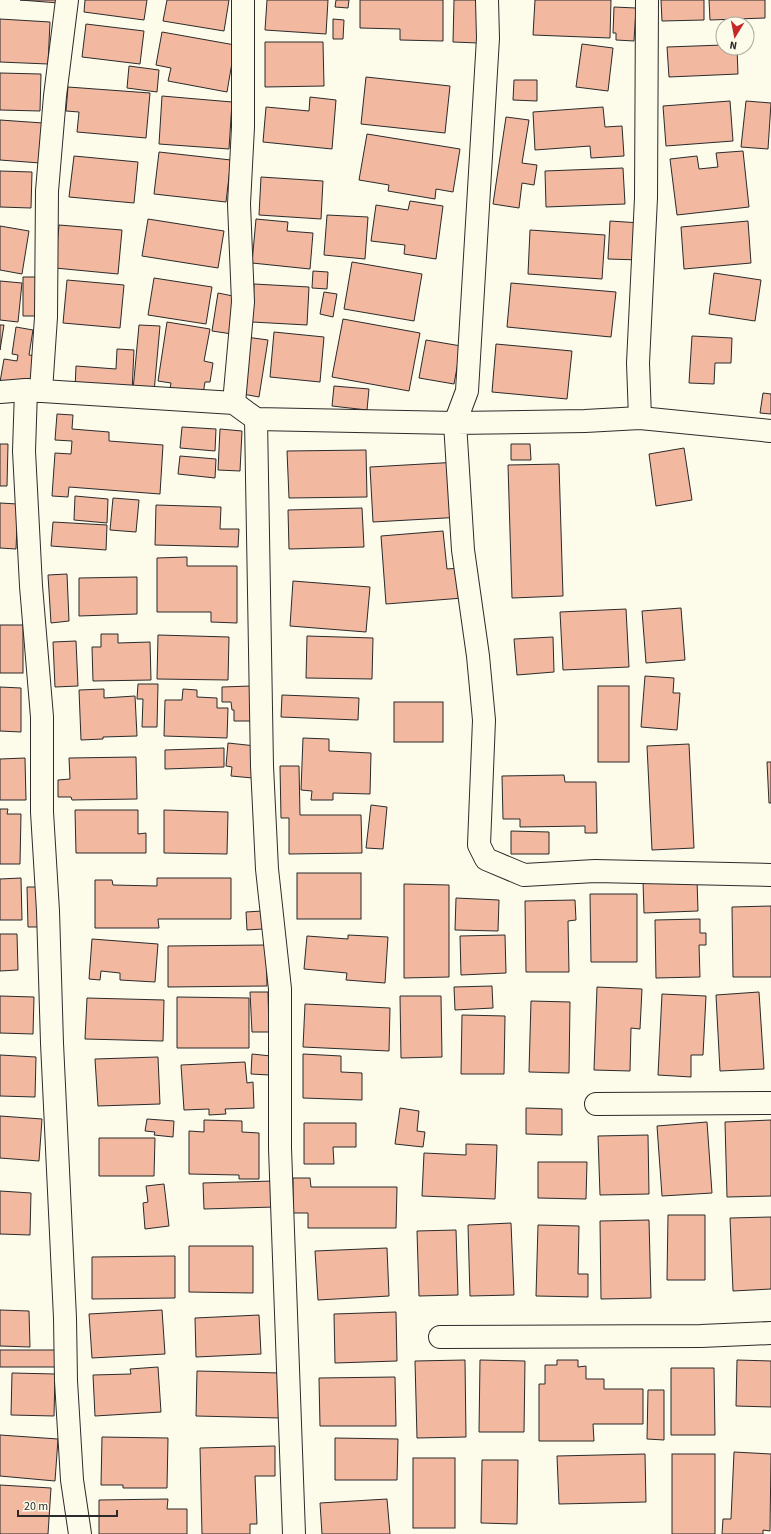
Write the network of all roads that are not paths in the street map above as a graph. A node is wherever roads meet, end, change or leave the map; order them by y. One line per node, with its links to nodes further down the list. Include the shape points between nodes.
1 (67, 0): 5 (street, via 47,192 46,309)
2 (243, 0): 7 (street, via 243,127 239,204 243,302)
3 (487, 0): 10 (street, via 487,46 467,391)
4 (647, 0): 8 (street, via 646,198 638,363)
5 (34, 390): 6 (street); 7 (street); 17 (street, via 24,451 31,586 42,717 42,812 66,1380 72,1480)
6 (0, 392)
7 (234, 403): 9 (street)
8 (640, 418): 10 (street); 11 (street)
9 (256, 419): 10 (street); 18 (street, via 262,766 267,869 280,989 280,1148)
10 (455, 423): 12 (street, via 463,550 484,720 479,845 486,859 524,875 595,871)
11 (771, 431)
12 (771, 875)
13 (771, 1103): 14 (street)
14 (596, 1104)
15 (771, 1333): 16 (street, via 701,1336)
16 (440, 1337)
17 (80, 1534)
18 (294, 1534)

